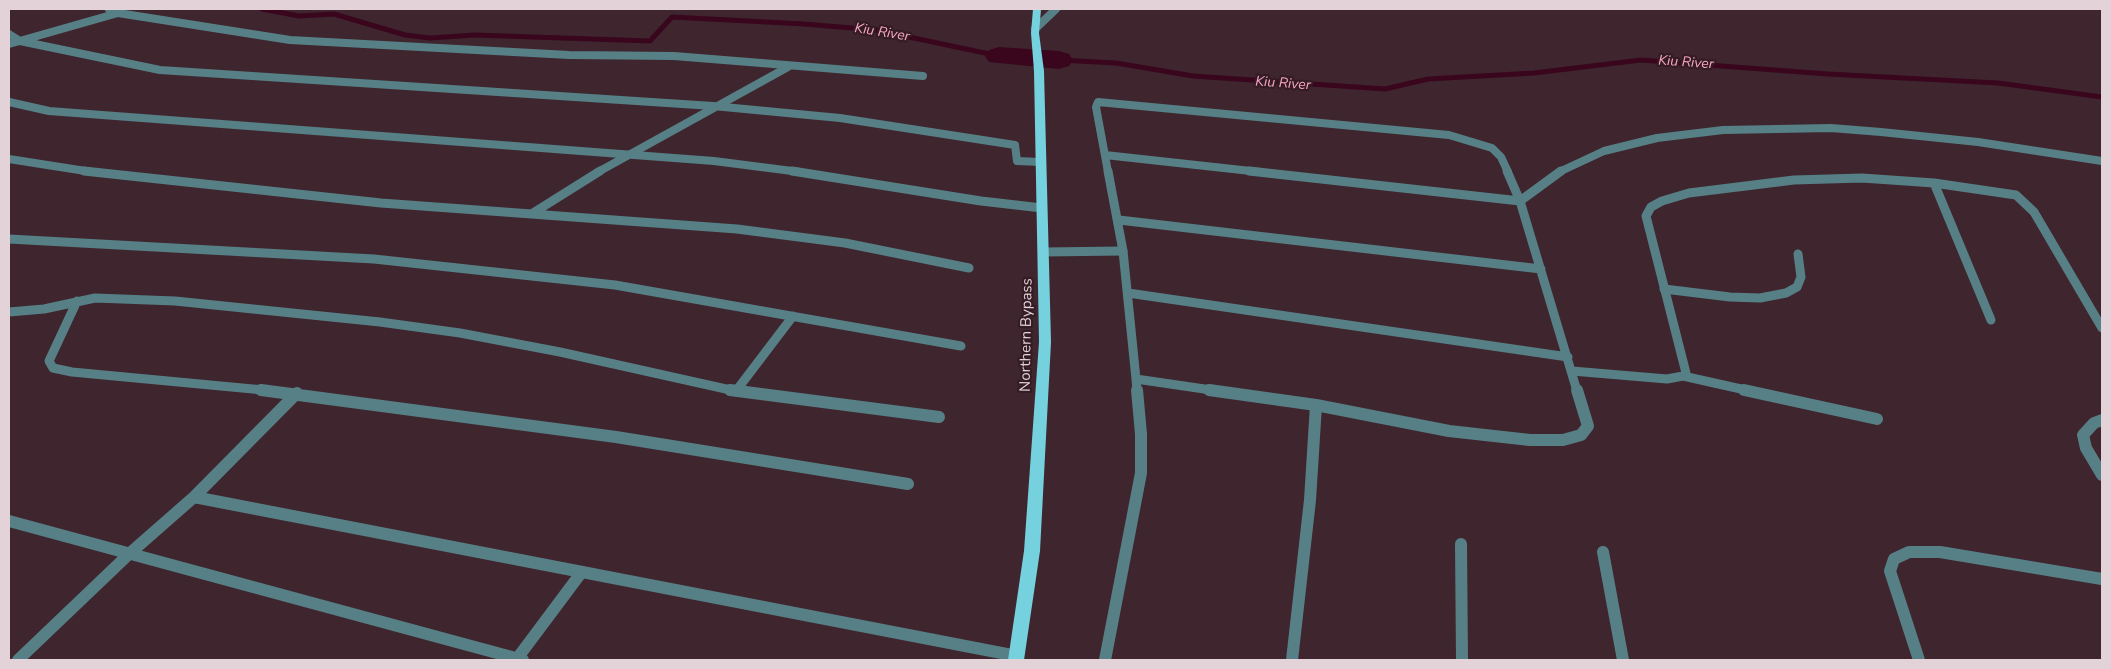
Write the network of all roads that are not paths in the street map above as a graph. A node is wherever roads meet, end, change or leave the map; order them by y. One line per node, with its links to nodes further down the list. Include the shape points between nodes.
1 (109, 9): 4 (street)
2 (1037, 9): 5 (main road, Northern Bypass)
3 (1056, 9): 5 (street)
4 (118, 13): 7 (street); 9 (street, via 290,40 569,55 674,56)
5 (1035, 29): 17 (main road, Northern Bypass)
6 (9, 34): 7 (street)
7 (20, 41): 8 (street); 12 (street, via 160,70)
8 (9, 44)
9 (788, 66): 10 (street); 12 (street)
10 (923, 76)
11 (9, 102): 14 (street, via 48,111)
12 (713, 106): 14 (street); 17 (street, via 840,118 1015,144 1017,161)
13 (1105, 155): 19 (street); 19 (street, via 1096,107 1098,102 1105,101 1449,135 1492,148 1501,157); 22 (street)
14 (626, 156): 20 (street, via 714,161); 21 (street)
15 (9, 159): 21 (street, via 264,192)
16 (2102, 161): 19 (street, via 1978,142 1880,132 1830,128 1723,130 1657,138 1604,151 1557,173)
17 (1040, 162): 20 (main road, Northern Bypass)
18 (1934, 183): 29 (street, via 1862,178 1794,180 1689,193 1662,201 1651,207 1646,216); 34 (street); 35 (street, via 2005,192 2024,200)
19 (1520, 202): 28 (street)
20 (1042, 208): 25 (main road, Northern Bypass)
21 (533, 213): 27 (street, via 737,229 845,243)
22 (1119, 220): 24 (street); 28 (street)
23 (9, 239): 33 (street, via 374,258 615,285)
24 (1123, 251): 25 (street); 30 (street)
25 (1044, 252): 56 (main road, Northern Bypass, via 1046,342 1038,470 1032,551)
26 (1798, 254): 29 (street, via 1801,277 1797,287 1786,293 1760,298)
27 (968, 268)
28 (1541, 269): 37 (street)
29 (1664, 289): 39 (street, via 1686,374)
30 (1128, 294): 37 (street); 40 (street)
31 (77, 301): 32 (street, via 44,309); 41 (street, via 95,298 175,301 452,332); 42 (street, via 49,361 53,368)
32 (9, 312)
33 (793, 316): 36 (street); 41 (street)
34 (1991, 320)
35 (2102, 328)
36 (961, 346)
37 (1568, 357): 38 (street)
38 (1572, 370): 39 (street, via 1667,379); 43 (street, via 1588,426 1581,435 1563,440 1530,440 1449,431)
39 (1683, 376): 45 (street)
40 (1136, 379): 43 (street); 59 (street, via 1141,473)
41 (736, 391): 44 (street)
42 (298, 394): 48 (street, via 616,437); 49 (street)
43 (1316, 405): 60 (street, via 1310,500)
44 (939, 417)
45 (1877, 419)
46 (2102, 420): 47 (street, via 2083,435 2086,448)
47 (2102, 475)
48 (908, 484)
49 (194, 497): 53 (street); 54 (street)
50 (9, 521): 53 (street)
51 (1461, 544): 61 (street)
52 (1603, 552): 62 (street)
53 (130, 554): 57 (street); 58 (street)
54 (581, 573): 56 (street); 58 (street)
55 (2102, 579): 63 (street, via 1940,552 1909,552 1894,559 1890,571)
56 (1017, 658)
57 (18, 660)
58 (519, 660)
59 (1105, 660)
60 (1292, 660)
61 (1462, 660)
62 (1623, 660)
63 (1919, 660)

